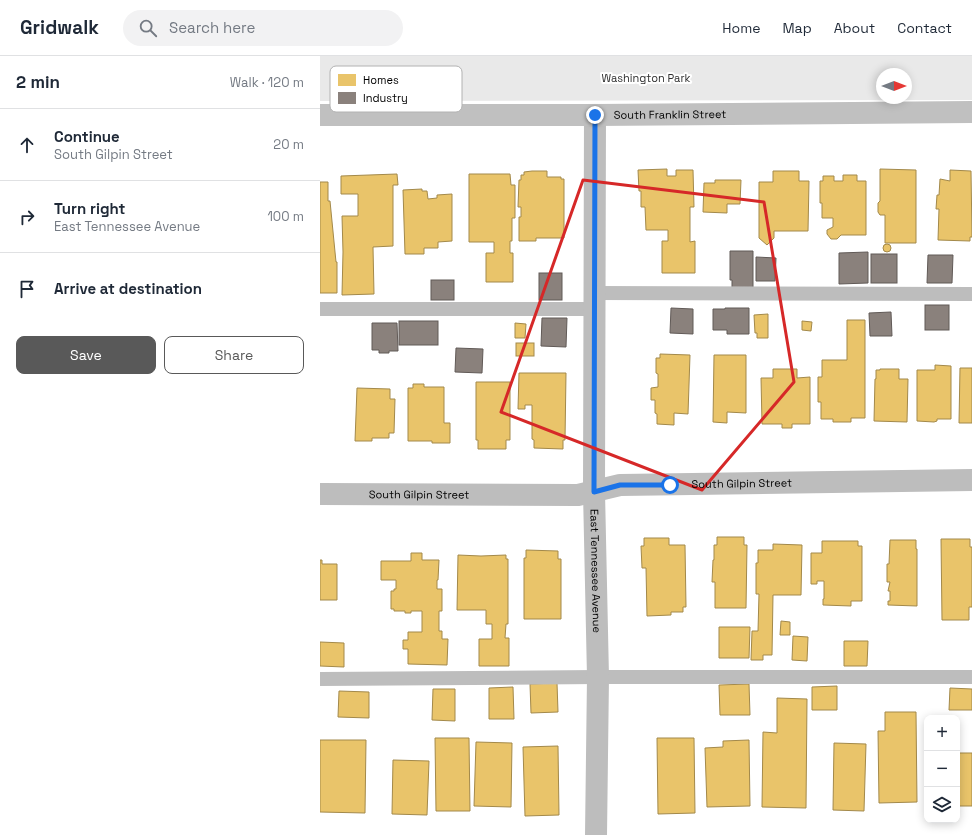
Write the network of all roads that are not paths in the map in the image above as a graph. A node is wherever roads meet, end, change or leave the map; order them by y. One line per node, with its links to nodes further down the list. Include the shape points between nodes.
1 (972, 112): 3 (street, South Franklin Street)
2 (320, 115): 3 (street, South Franklin Street)
3 (595, 115): 5 (street, East Tennessee Avenue)
4 (972, 294): 5 (lane)
5 (594, 301): 6 (lane); 8 (street, East Tennessee Avenue)
6 (320, 309)
7 (972, 480): 8 (street, South Gilpin Street, via 620,485)
8 (594, 492): 9 (street, South Gilpin Street, via 578,495); 10 (street, East Tennessee Avenue)
9 (320, 494)
10 (598, 677): 11 (lane); 12 (lane); 13 (street, East Tennessee Avenue)
11 (972, 677)
12 (320, 679)
13 (596, 835)

